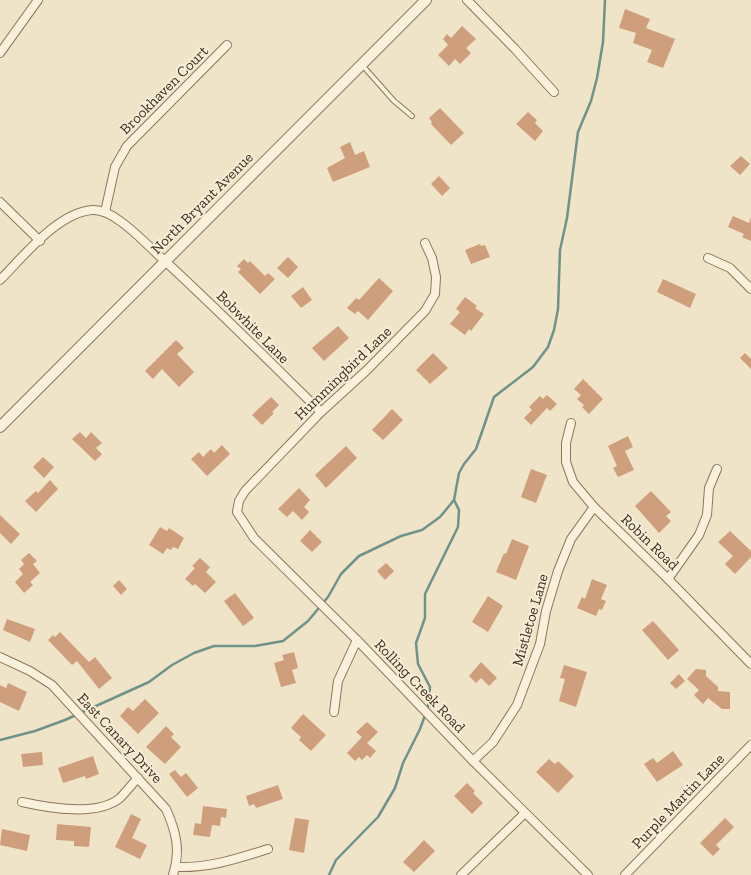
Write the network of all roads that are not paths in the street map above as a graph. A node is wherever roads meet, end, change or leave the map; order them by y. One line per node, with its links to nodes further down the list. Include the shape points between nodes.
1 (38, 0): 5 (street)
2 (426, 0): 6 (street, North Bryant Avenue)
3 (467, 0): 7 (street)
4 (227, 45): 10 (street, Brookhaven Court, via 127,146 115,167)
5 (0, 53)
6 (361, 64): 8 (lane); 14 (street, North Bryant Avenue)
7 (554, 92)
8 (412, 116)
9 (0, 202): 11 (street)
10 (105, 212): 11 (street, via 79,212 62,221); 14 (street, Bobwhite Lane, via 119,220)
11 (40, 241): 15 (street)
12 (425, 243): 17 (street, Hummingbird Lane, via 436,278 434,294 425,311)
13 (708, 258): 16 (street, via 730,268)
14 (165, 262): 17 (street, Bobwhite Lane); 19 (street, North Bryant Avenue)
15 (0, 280)
16 (751, 289)
17 (321, 412): 22 (street, Hummingbird Lane, via 245,491)
18 (571, 423): 21 (street, Robin Road, via 566,462 573,482)
19 (0, 427)
20 (717, 469): 23 (street, via 709,488 707,515 699,535)
21 (594, 507): 23 (street, Robin Road); 29 (street, Mistletoe Lane, via 571,539 558,570 540,644 517,705 493,742)
22 (237, 512): 24 (street, Rolling Creek Road, via 254,538)
23 (668, 579): 26 (street, Robin Road)
24 (357, 640): 27 (street, via 338,681); 29 (street, Rolling Creek Road)
25 (0, 657): 30 (street, East Canary Drive, via 52,686)
26 (751, 664)
27 (334, 712)
28 (751, 746): 37 (street, Purple Martin Lane)
29 (473, 761): 32 (street, Rolling Creek Road)
30 (138, 778): 31 (street, via 119,798 104,806 89,809 47,807); 34 (street, East Canary Drive, via 166,809 174,827 178,846)
31 (22, 802)
32 (525, 813): 35 (street); 36 (street, Rolling Creek Road)
33 (268, 849): 34 (street, via 224,863)
34 (175, 871)
35 (461, 875)
36 (588, 875)
37 (624, 875)

